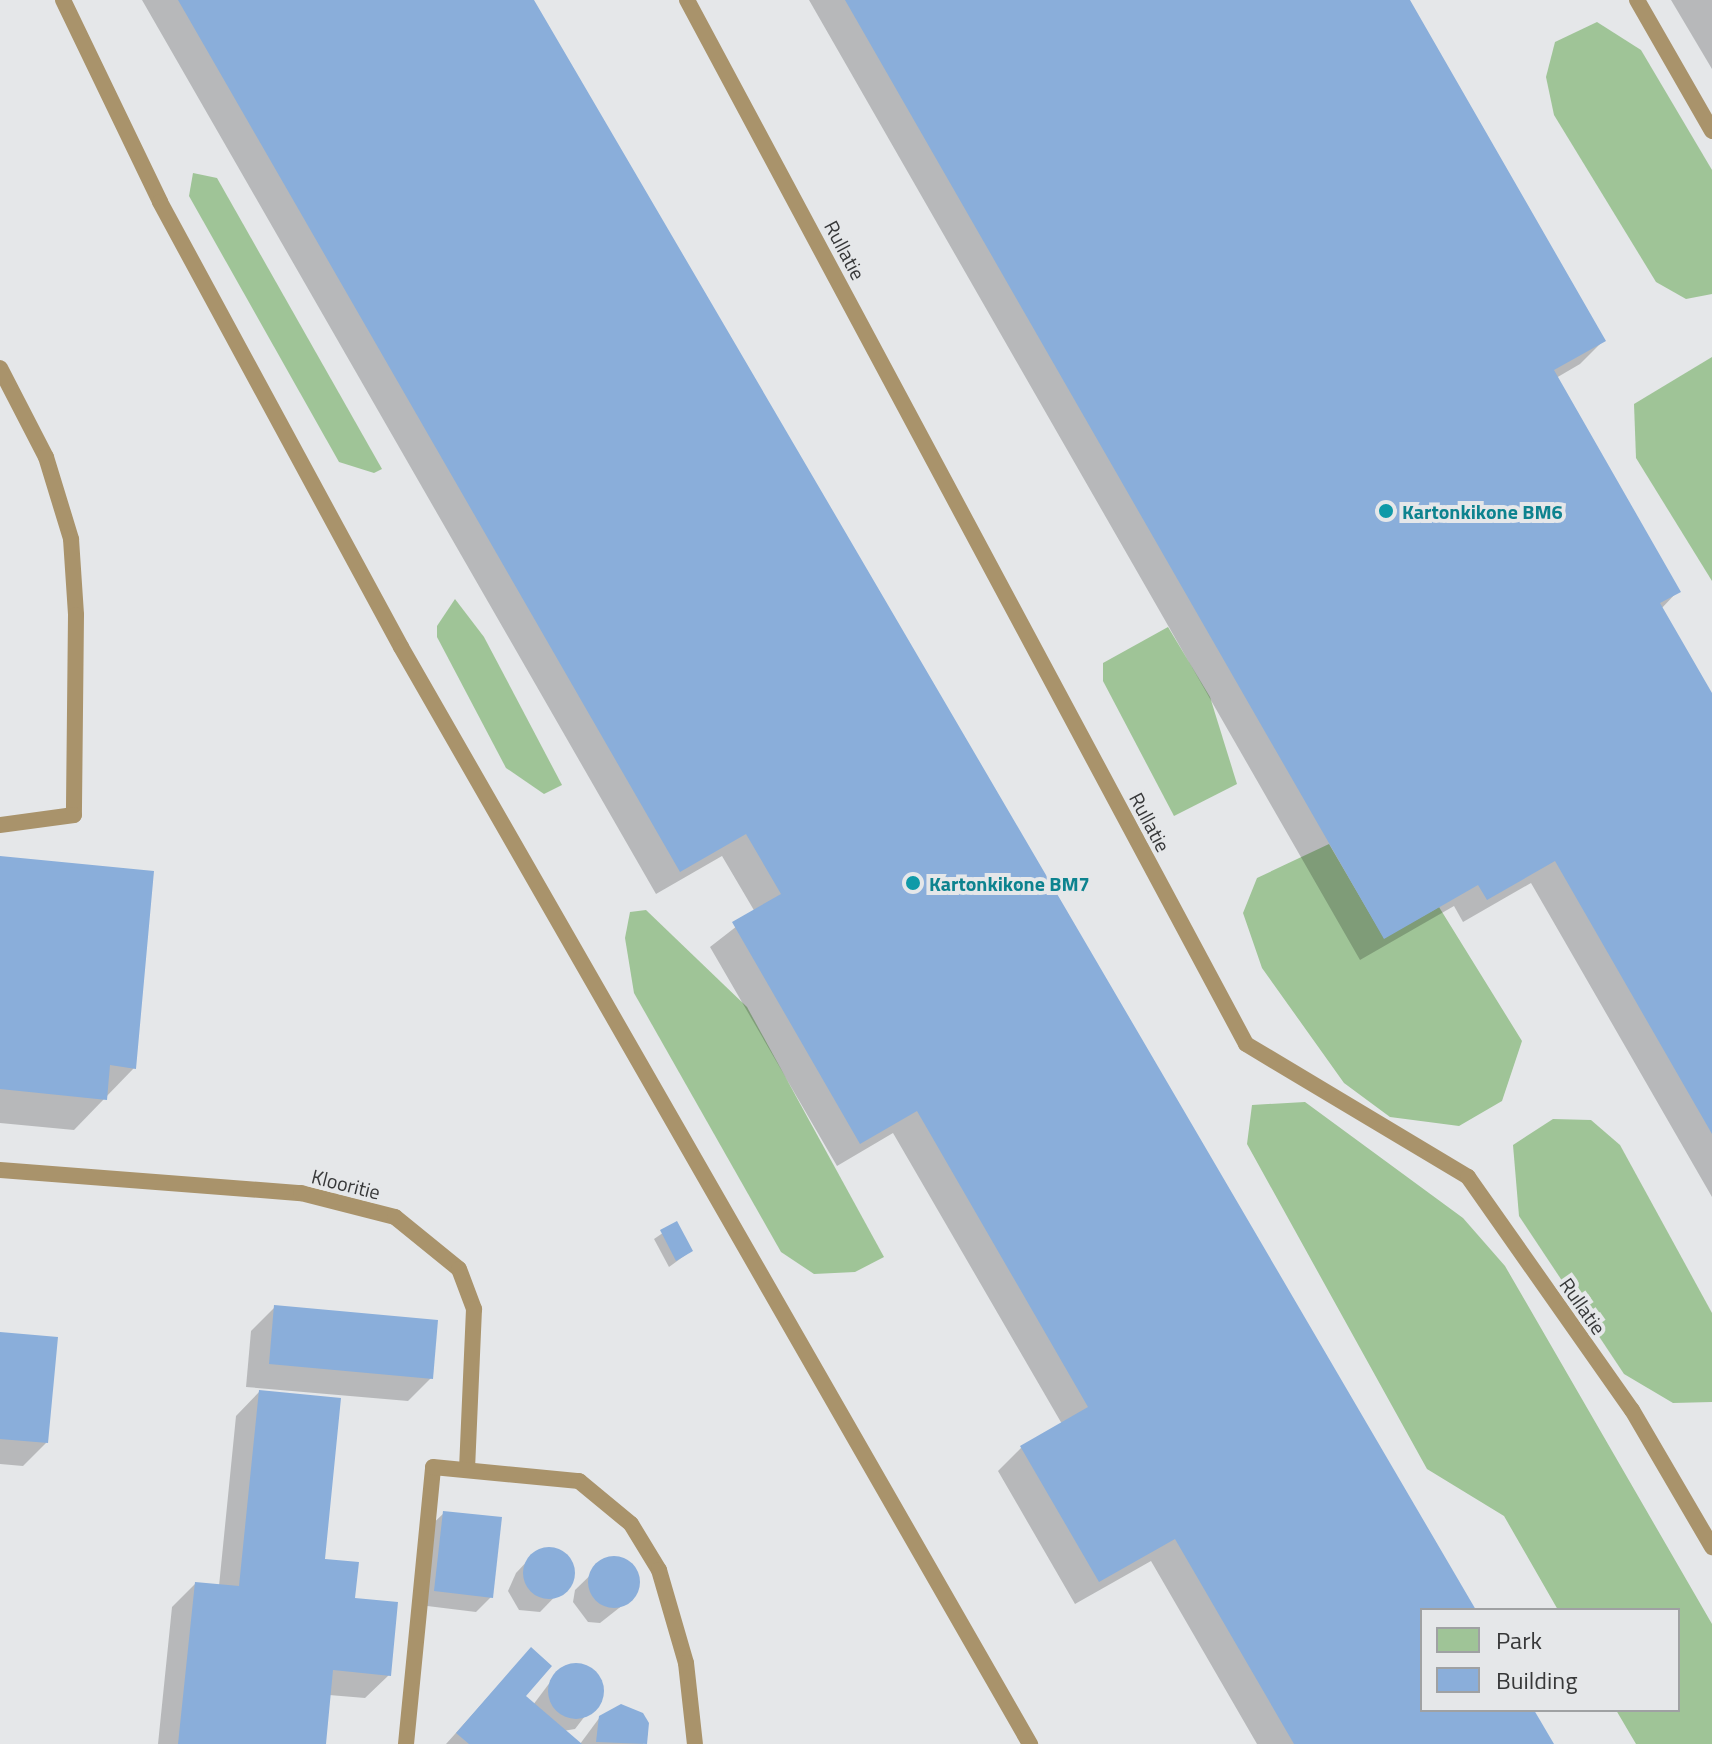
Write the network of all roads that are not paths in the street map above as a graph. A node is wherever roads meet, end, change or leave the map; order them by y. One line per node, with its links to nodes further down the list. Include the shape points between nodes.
1 (63, 0): 12 (lane, via 160,202 401,647)
2 (687, 0): 9 (lane, Rullatie, via 1246,1044 1468,1177 1632,1410)
3 (1637, 0): 4 (lane)
4 (1712, 131)
5 (0, 368): 6 (lane, via 46,457 71,539 76,615 74,815)
6 (0, 825)
7 (0, 1170): 8 (lane, Klooritie, via 301,1193 395,1217 459,1269 474,1309)
8 (467, 1470): 10 (lane, via 433,1467); 11 (lane, via 579,1481 631,1524 667,1594 686,1663)
9 (1712, 1547)
10 (406, 1744)
11 (695, 1744)
12 (1030, 1744)

